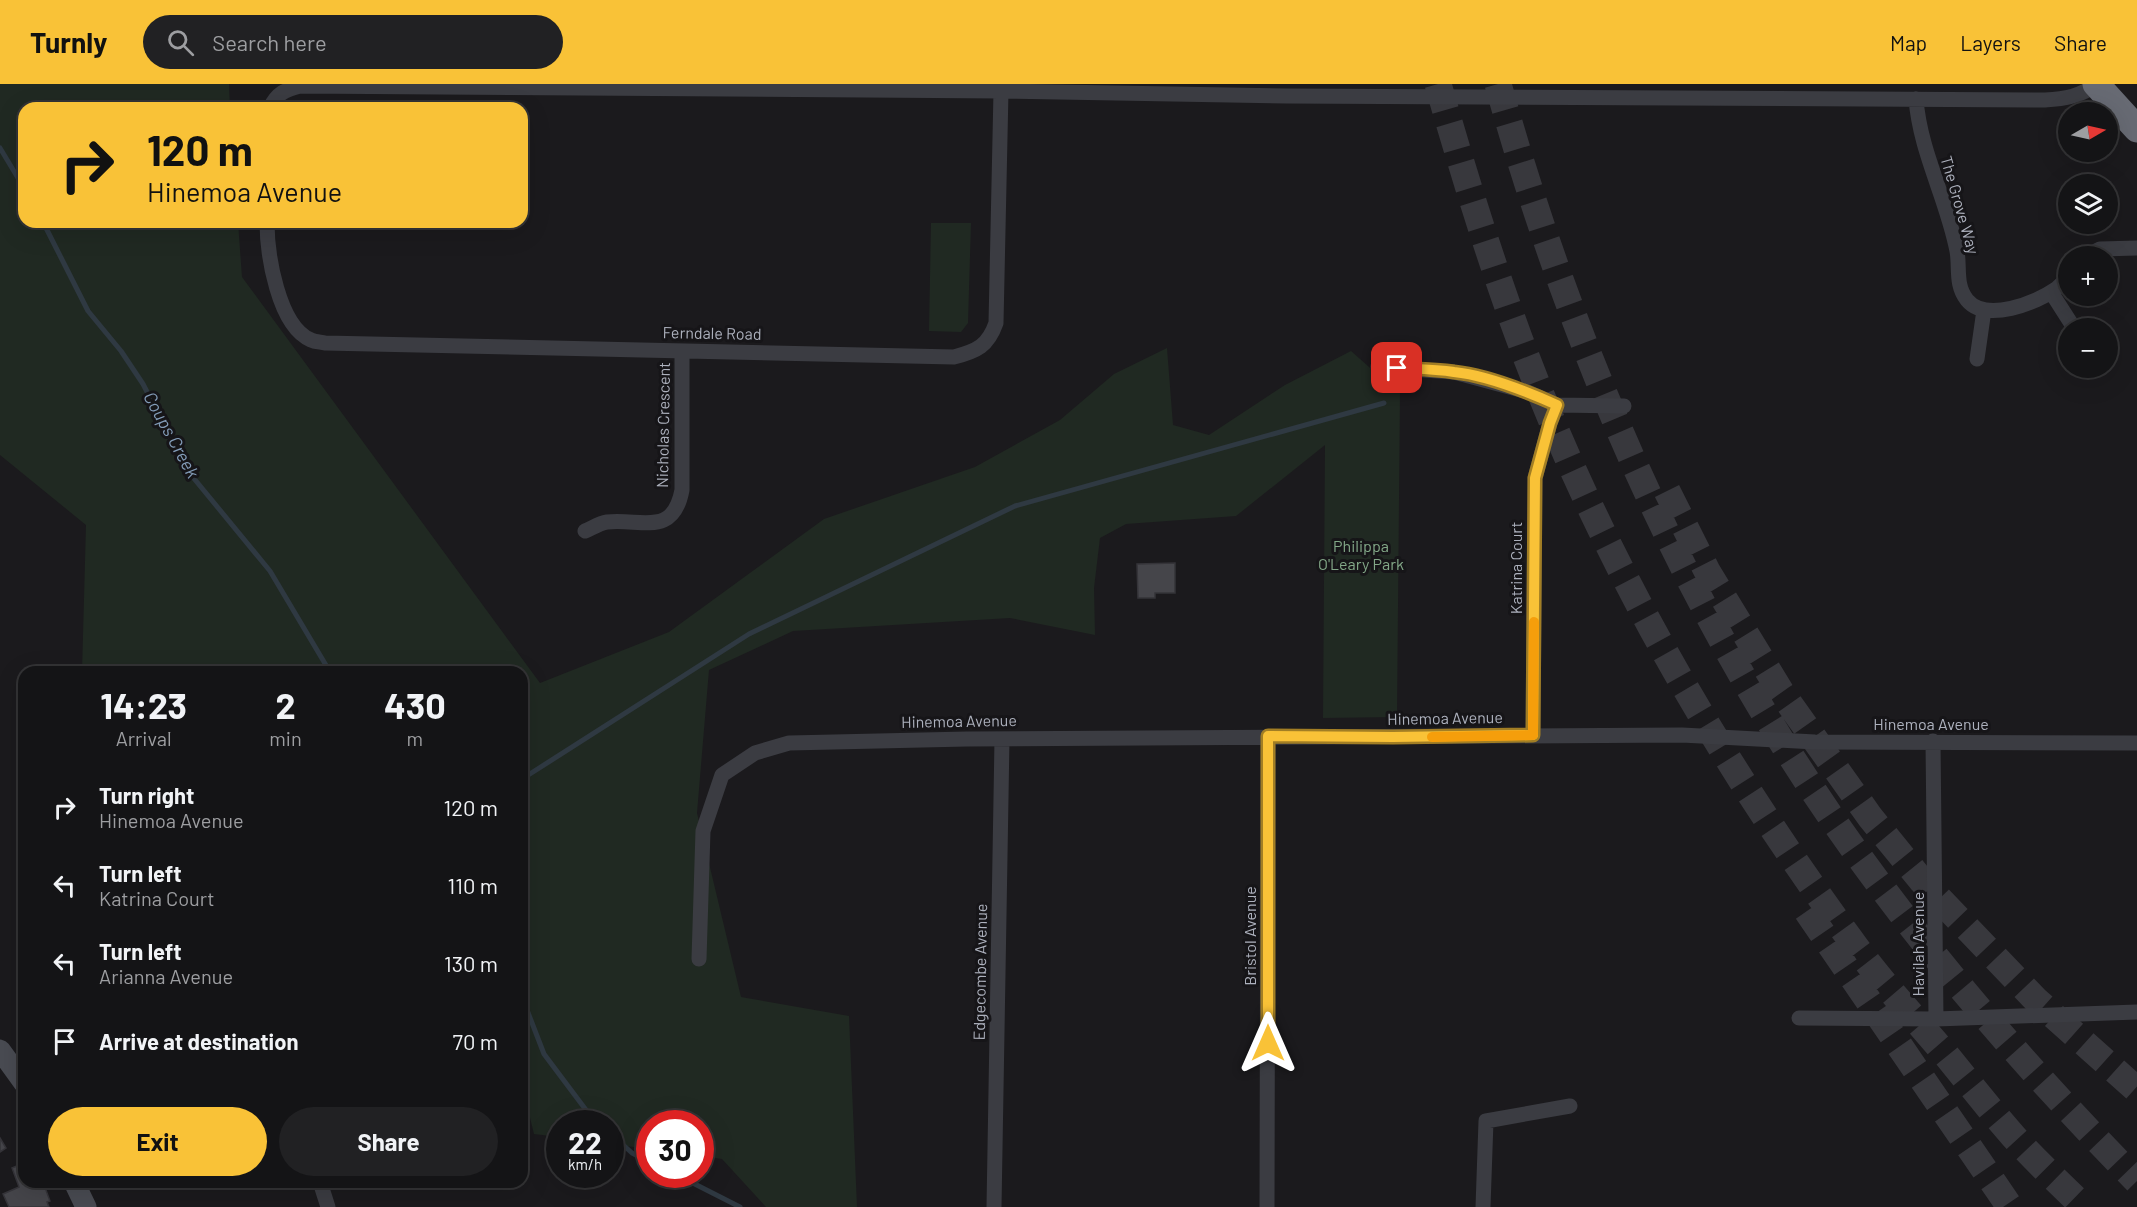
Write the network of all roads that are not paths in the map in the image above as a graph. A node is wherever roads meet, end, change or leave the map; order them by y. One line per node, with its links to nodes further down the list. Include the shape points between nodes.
1 (2096, 84): 4 (street, via 2084,93 2058,99); 6 (highway)
2 (298, 85): 3 (street); 5 (street, via 285,90)
3 (1001, 91): 4 (street); 14 (street, Ferndale Road, via 996,323 991,337 981,346 954,357)
4 (1916, 99): 12 (street, The Grove Way, via 1923,142 1957,251 1959,285 1968,302)
5 (273, 102)
6 (2137, 129)
7 (267, 228): 14 (street, Ferndale Road, via 273,280 292,321 312,340 340,344)
8 (2137, 248): 9 (street)
9 (2118, 249)
10 (2058, 288): 11 (street)
11 (2051, 292): 12 (street, via 2030,303 2001,310); 13 (street)
12 (1984, 309): 15 (street)
13 (2068, 318)
14 (682, 351): 19 (street, Nicholas Crescent, via 679,502 663,521 606,522)
15 (1977, 359)
16 (1378, 367): 17 (street, via 1454,372 1528,392)
17 (1557, 405): 18 (street); 20 (street, Katrina Court, via 1534,488)
18 (1624, 406)
19 (585, 531)
20 (1533, 735): 21 (street, Hinemoa Avenue); 23 (street, Hinemoa Avenue)
21 (1268, 736): 22 (street, Hinemoa Avenue); 37 (street, Bristol Avenue)
22 (1002, 738): 25 (street, Hinemoa Avenue, via 789,743 755,753 722,775 703,831); 36 (street, Edgecombe Avenue)
23 (1933, 741): 24 (street, Hinemoa Avenue); 28 (street, Havilah Avenue)
24 (2137, 743)
25 (699, 959)
26 (2137, 1012): 28 (street, Havilah Avenue)
27 (1799, 1018): 28 (street)
28 (1936, 1019)
29 (0, 1050): 30 (main road)
30 (18, 1075)
31 (1570, 1106): 38 (street, via 1486,1121)
32 (77, 1188): 34 (main road)
33 (322, 1188): 35 (street)
34 (86, 1207)
35 (328, 1207)
36 (994, 1207)
37 (1267, 1207)
38 (1483, 1207)

